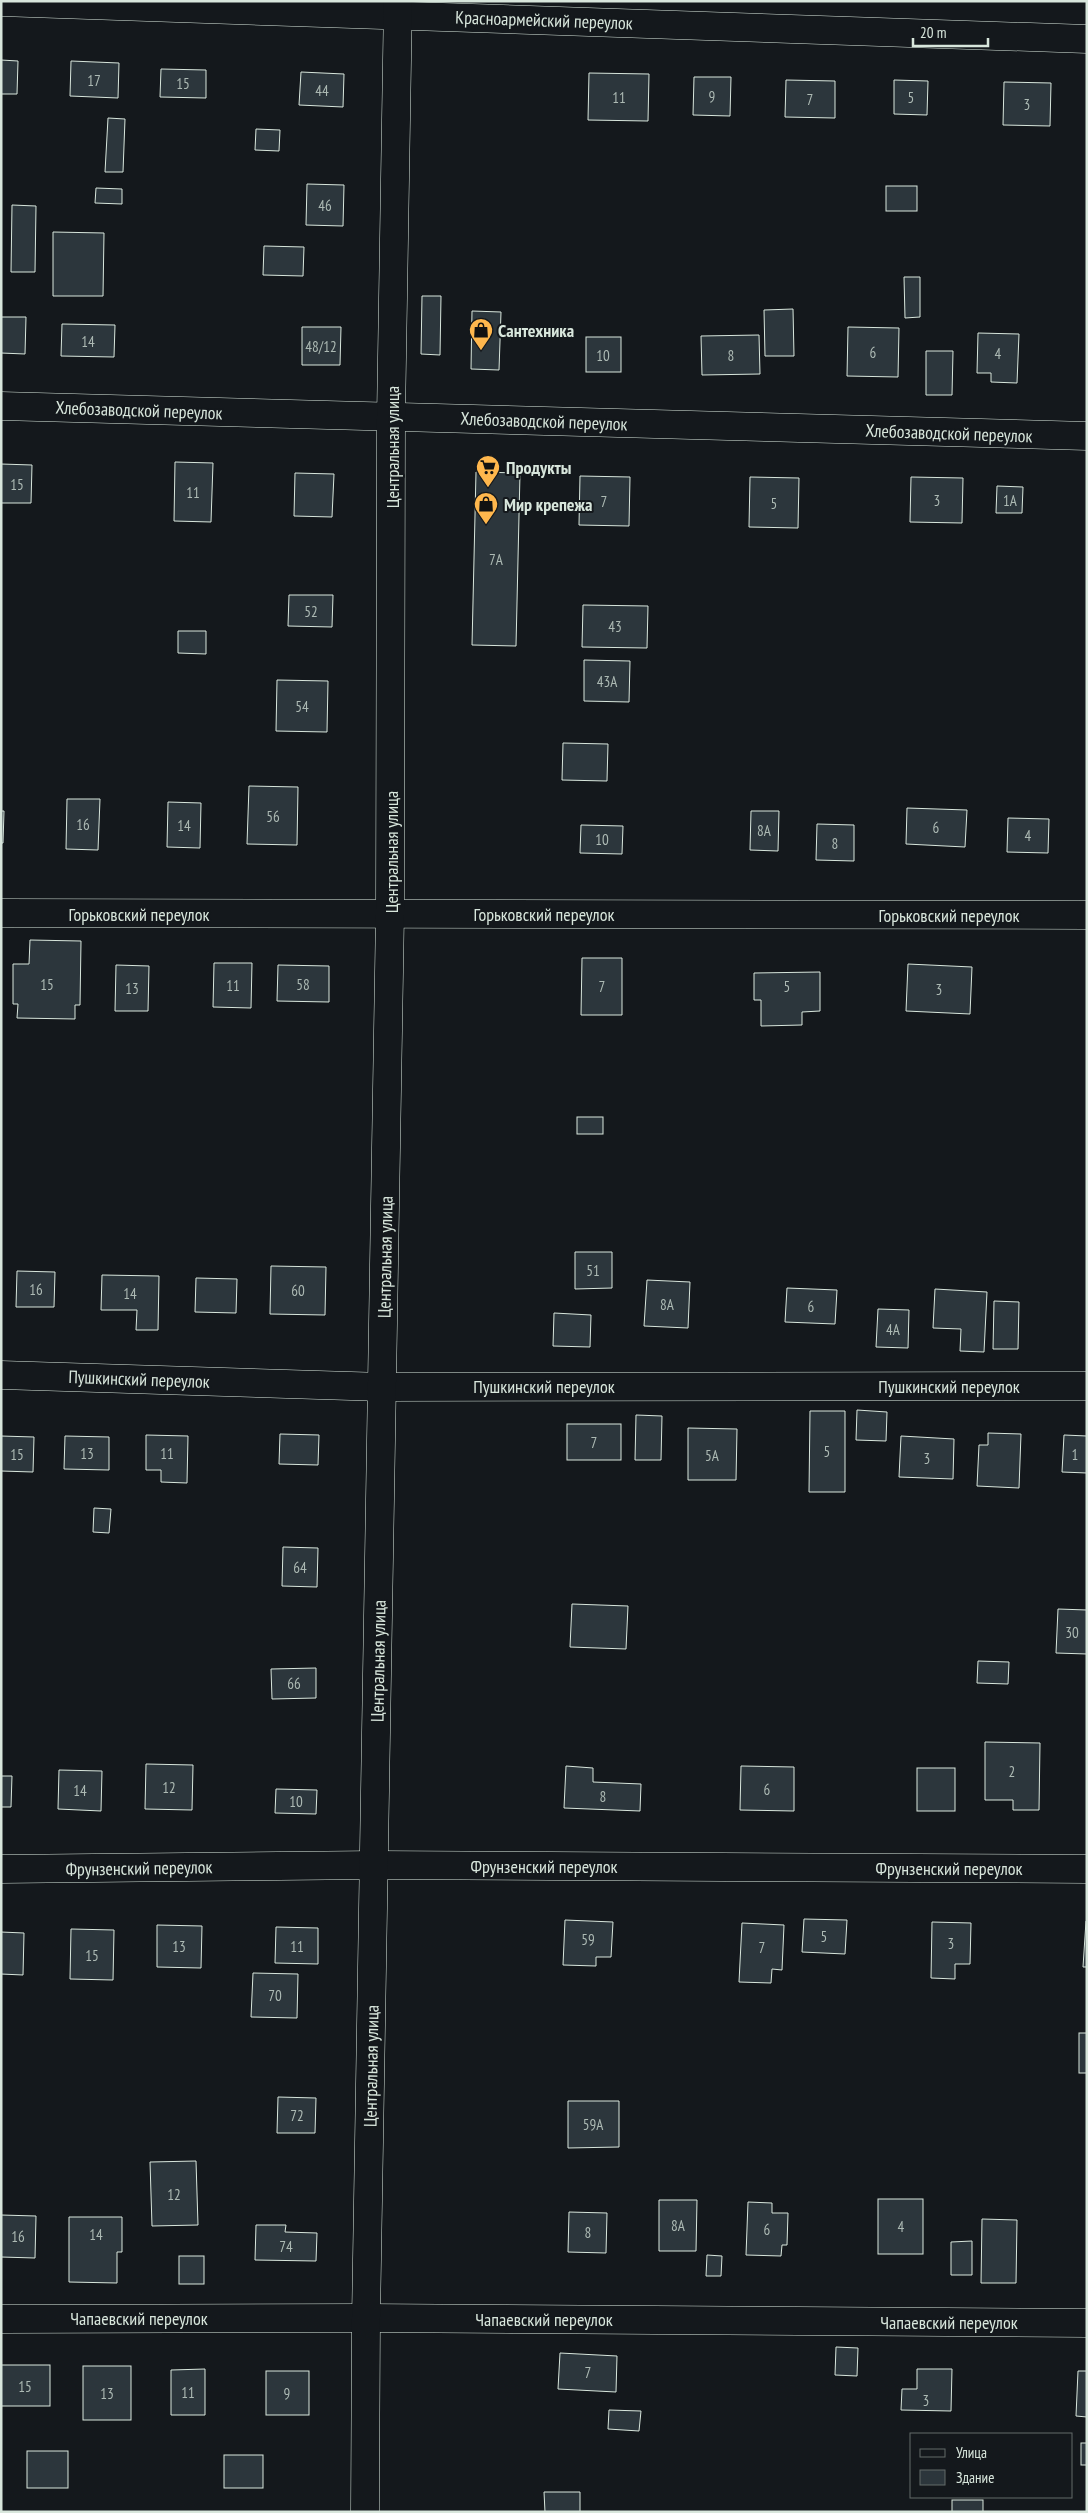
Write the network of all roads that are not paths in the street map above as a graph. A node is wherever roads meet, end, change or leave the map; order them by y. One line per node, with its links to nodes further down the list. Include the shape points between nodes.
1 (1, 2): 2 (street, Красноармейский переулок)
2 (398, 8): 3 (street, Красноармейский переулок); 5 (street, Центральная улица)
3 (1087, 39)
4 (1, 406): 5 (street, Хлебозаводской переулок)
5 (391, 417): 6 (street, Хлебозаводской переулок); 8 (street, Центральная улица)
6 (1087, 436)
7 (1, 914): 8 (street, Горьковский переулок)
8 (390, 914): 9 (street, Горьковский переулок); 12 (street, Центральная улица)
9 (1087, 915)
10 (1, 1375): 12 (street, Пушкинский переулок)
11 (1087, 1386): 12 (street, Пушкинский переулок)
12 (382, 1387): 13 (street, Центральная улица)
13 (375, 1865): 14 (street, Фрунзенский переулок); 15 (street, Фрунзенский переулок); 16 (street, Центральная улица)
14 (1, 1869)
15 (1087, 1869)
16 (366, 2318): 17 (street, Чапаевский переулок); 18 (street, Чапаевский переулок); 19 (street, Центральная улица)
17 (1, 2319)
18 (1087, 2323)
19 (366, 2512)

